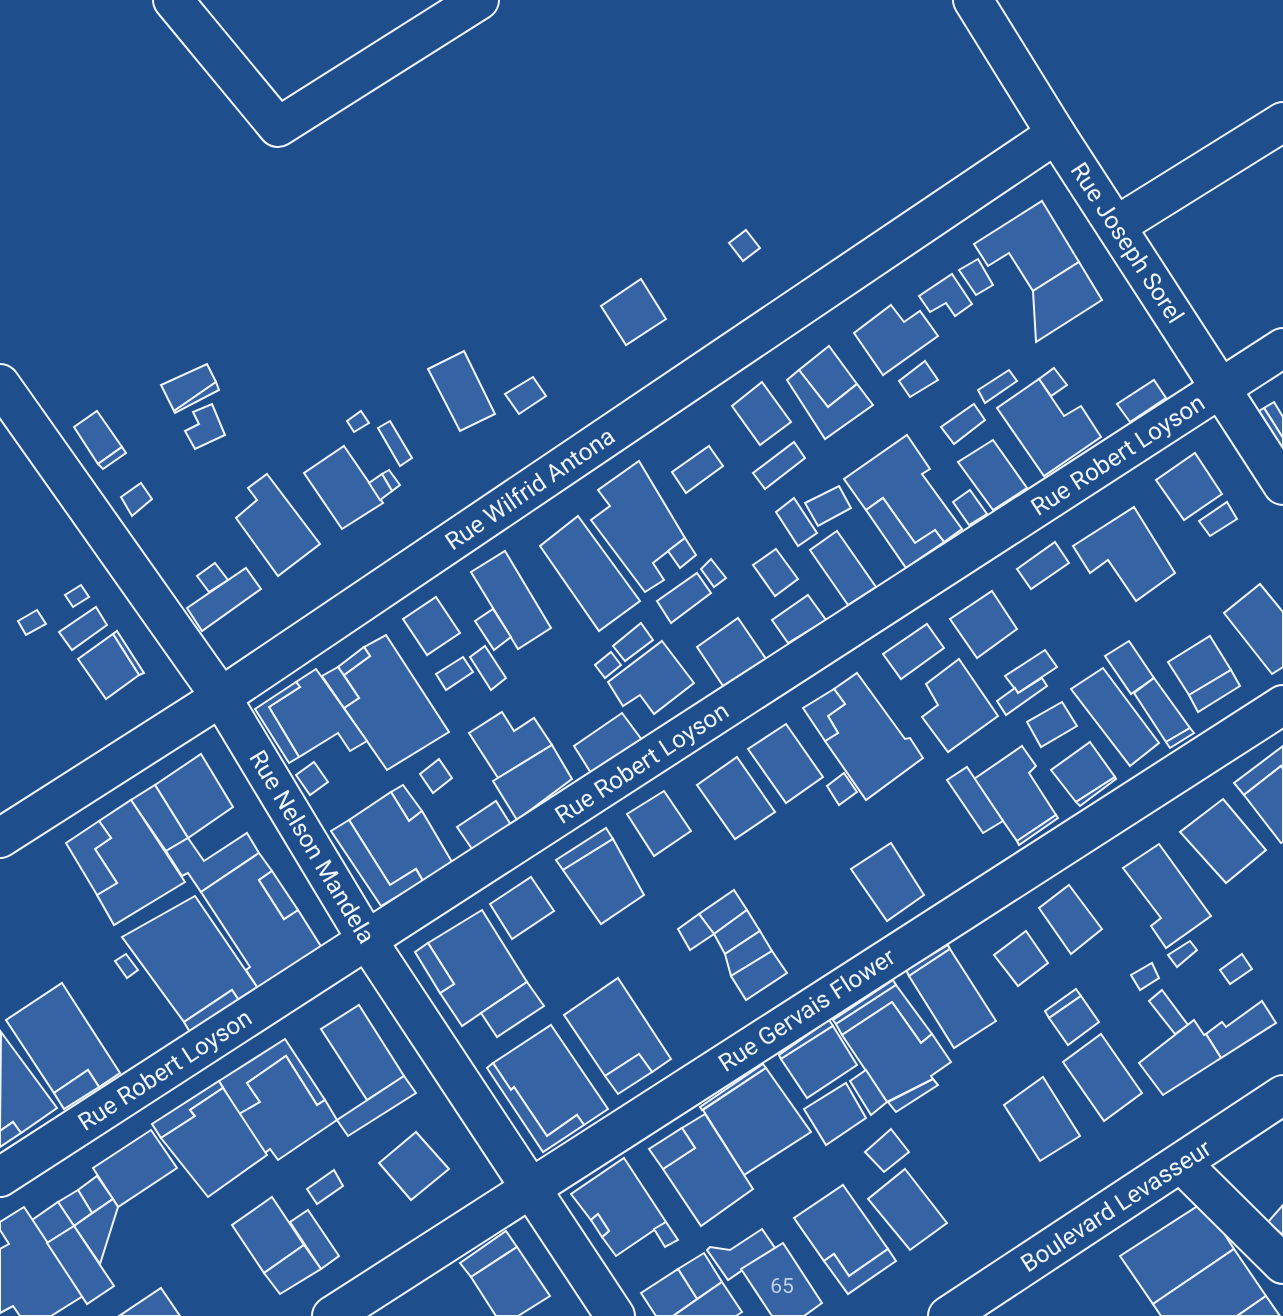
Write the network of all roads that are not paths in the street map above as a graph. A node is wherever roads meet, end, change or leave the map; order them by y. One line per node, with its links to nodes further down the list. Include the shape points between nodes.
1 (173, 0): 2 (street, via 278,127)
2 (479, 0)
3 (980, 2): 5 (street, Rue Joseph Sorel)
4 (1283, 122): 6 (street)
5 (1056, 134): 6 (street, Rue Joseph Sorel); 11 (street, Rue Wilfrid Antona)
6 (1116, 226): 8 (street, Rue Joseph Sorel)
7 (1283, 348): 8 (street, Rue Robert Loyson)
8 (1221, 388): 10 (street, Rue Joseph Sorel); 14 (street, Rue Robert Loyson)
9 (5, 404): 11 (street, Rue Nelson Mandela)
10 (1283, 485)
11 (221, 697): 13 (street, Rue Wilfrid Antona); 14 (street, Rue Nelson Mandela)
12 (1283, 705): 18 (street, Rue Gervais Flower)
13 (0, 838)
14 (367, 940): 17 (street, Rue Robert Loyson); 18 (street, Rue Nelson Mandela)
15 (1283, 1095): 16 (street, Boulevard Levasseur)
16 (1181, 1163): 19 (street); 22 (street, Boulevard Levasseur)
17 (0, 1177)
18 (531, 1188): 20 (street, Rue Gervais Flower); 21 (street, Rue Nelson Mandela)
19 (1283, 1264)
20 (332, 1316)
21 (615, 1316)
22 (948, 1316)

